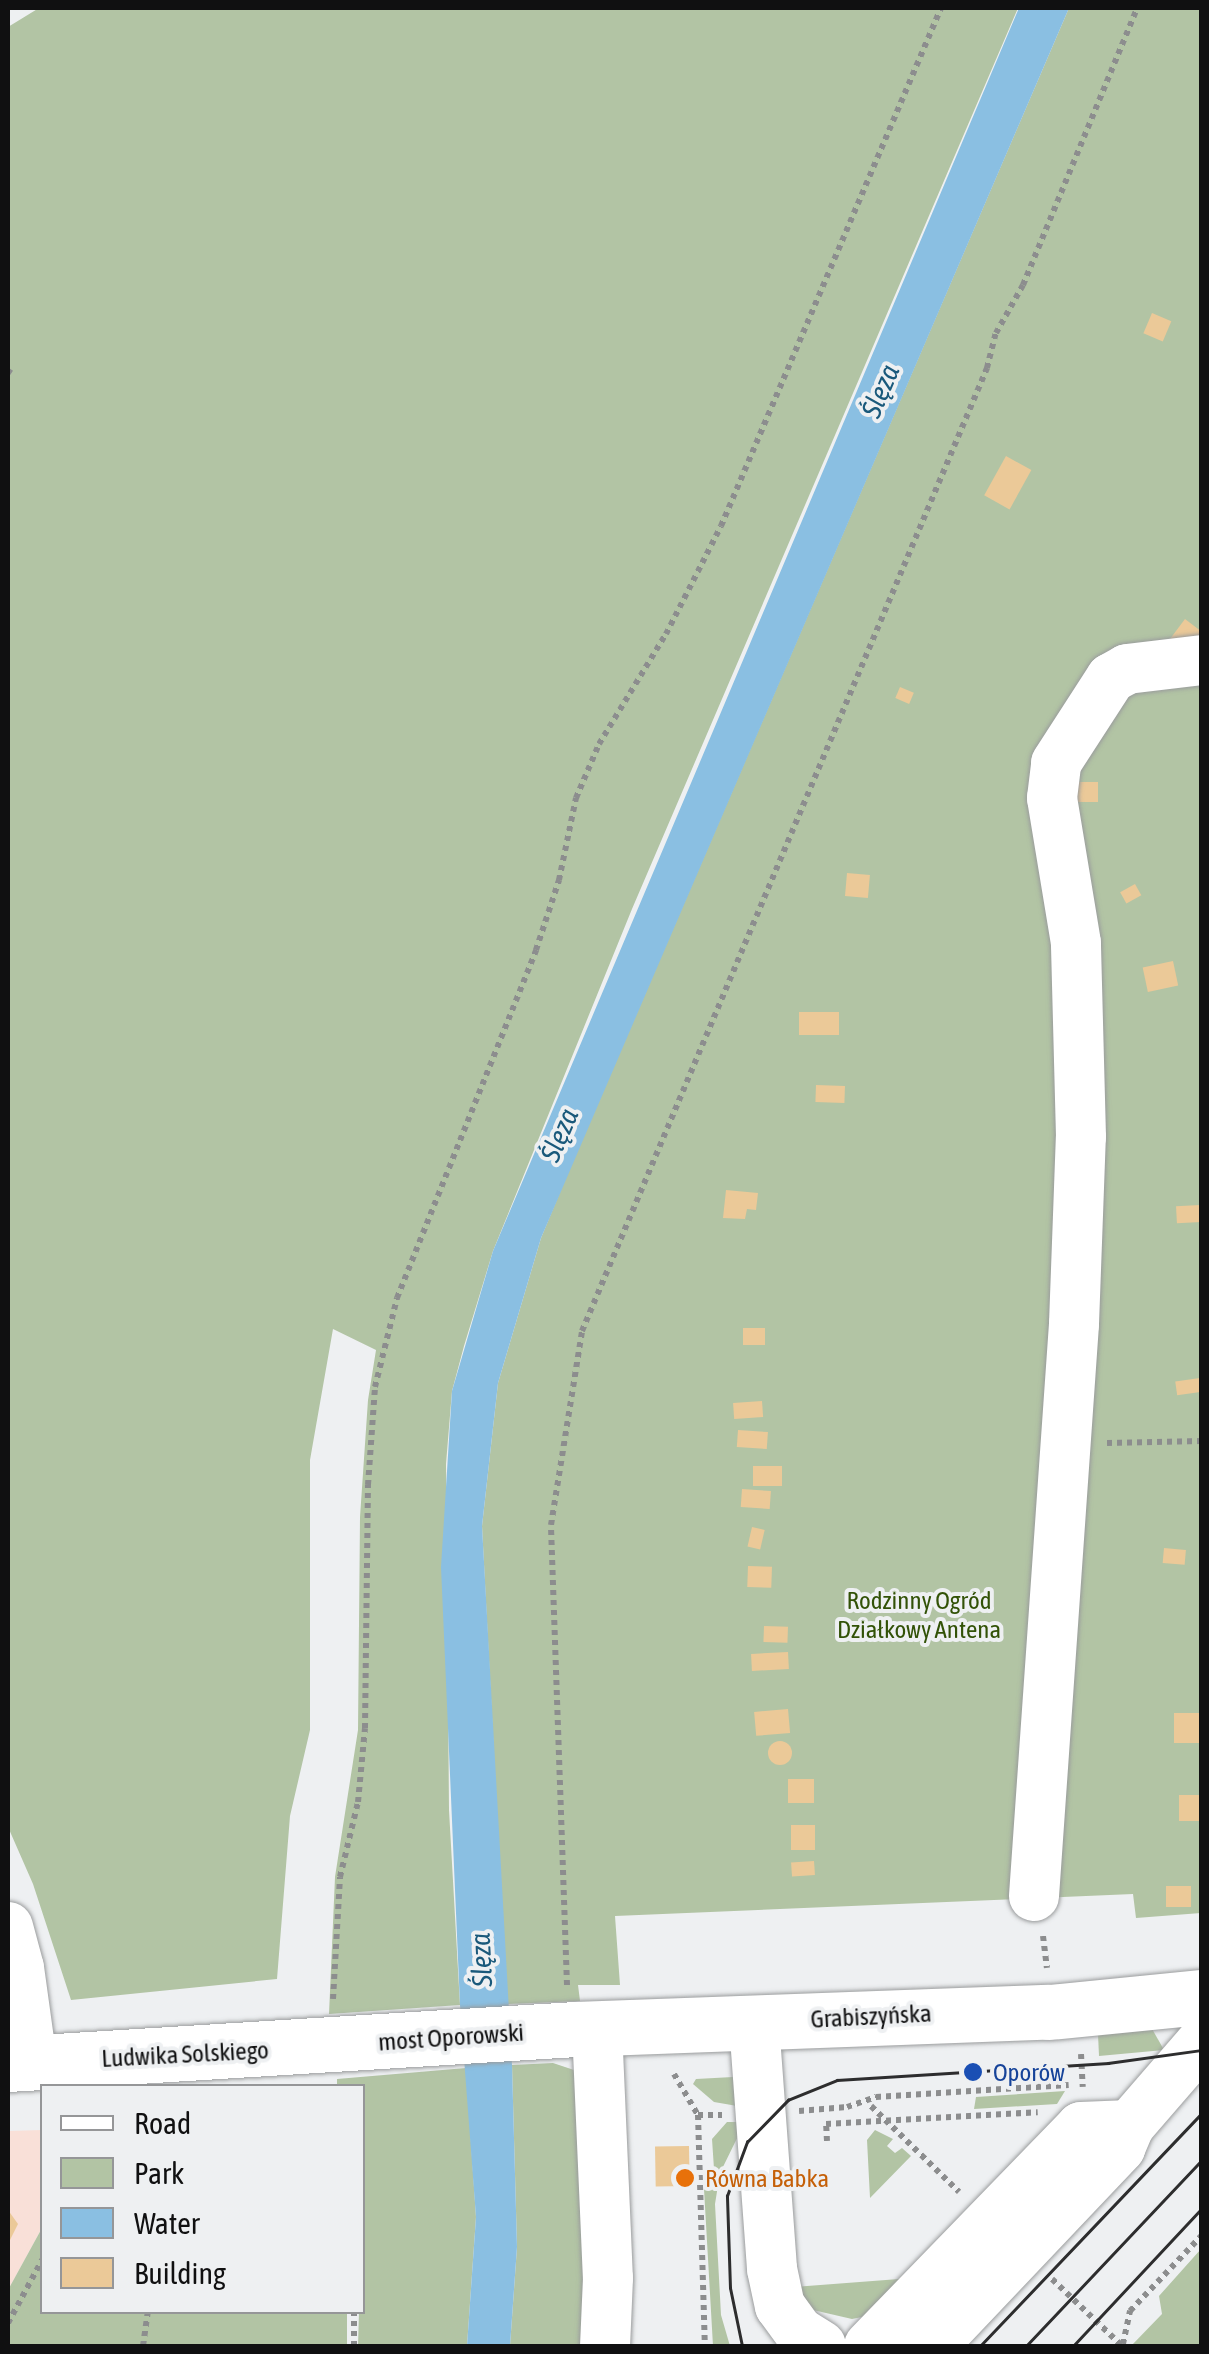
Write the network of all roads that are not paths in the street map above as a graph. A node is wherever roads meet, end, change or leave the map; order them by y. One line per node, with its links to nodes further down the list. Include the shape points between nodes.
1 (1202, 660): 2 (street, via 1127,668 1110,678 1056,763 1052,798 1076,943 1082,1136)
2 (1034, 1896)
3 (8, 1927): 9 (street, via 20,1968)
4 (1202, 1997): 6 (main road, Grabiszyńska, via 1050,2012)
5 (568, 2016): 6 (main road, Grabiszyńska); 7 (main road, most Oporowski); 11 (street, via 608,2278)
6 (754, 2023): 12 (street, via 738,2114 780,2306 799,2332)
7 (348, 2025): 9 (main road, Ludwika Solskiego)
8 (1202, 2042): 10 (street)
9 (20, 2063)
10 (1130, 2126): 13 (street, via 1081,2126); 14 (street, via 1120,2148 1035,2238 938,2340)
11 (605, 2346)
12 (822, 2346)
13 (869, 2346)
14 (922, 2346)

